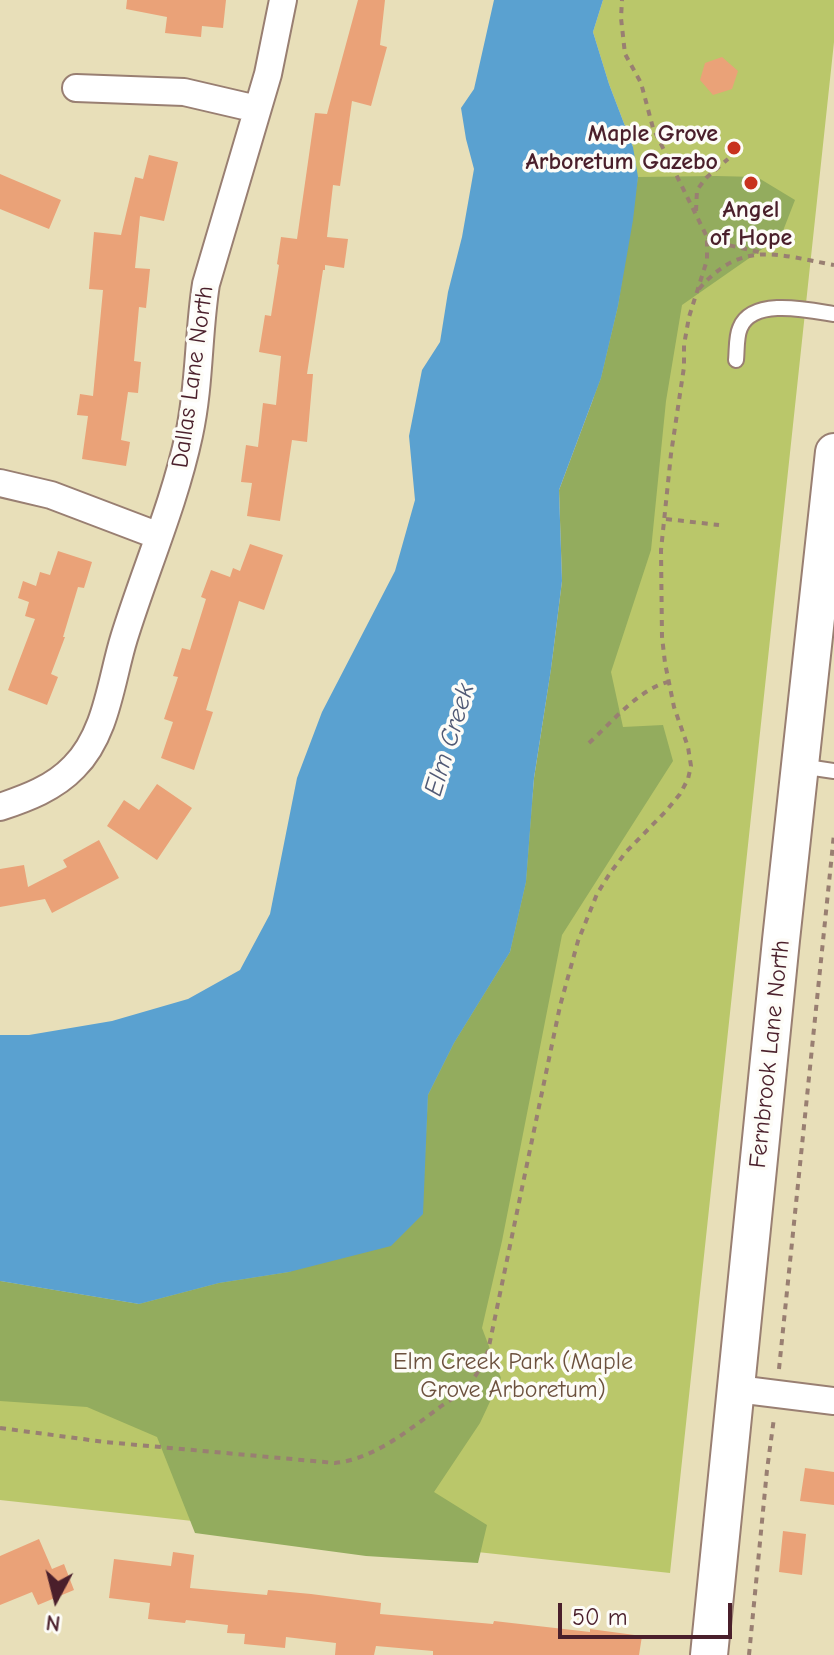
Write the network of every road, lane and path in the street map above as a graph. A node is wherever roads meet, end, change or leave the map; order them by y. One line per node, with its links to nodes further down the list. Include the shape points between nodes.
1 (283, 0): 4 (street, Dallas Lane North)
2 (622, 0): 6 (path, via 625,54 641,83 653,128)
3 (76, 88): 4 (street, via 184,92)
4 (257, 109): 17 (street, Dallas Lane North, via 206,284 190,432)
5 (728, 159): 6 (path, via 697,190)
6 (696, 213): 7 (path)
7 (707, 237): 8 (path); 10 (path)
8 (761, 253): 9 (path); 10 (path, via 724,265)
9 (834, 265)
10 (698, 290): 15 (path, via 684,345)
11 (834, 314): 12 (lane, via 771,308 749,315 740,328)
12 (736, 360)
13 (834, 452): 20 (street, Fernbrook Lane North)
14 (0, 483): 17 (street, via 51,495)
15 (666, 519): 16 (path); 18 (path, via 662,637)
16 (719, 525)
17 (159, 536): 21 (street, Dallas Lane North, via 89,749 55,784)
18 (668, 682): 19 (path, via 638,698); 26 (path, via 688,747 688,779 610,873 585,922 560,1006 488,1351 464,1390 387,1443 335,1463)
19 (589, 743)
20 (817, 768): 23 (street, Fernbrook Lane North)
21 (0, 807)
22 (834, 834): 24 (path)
23 (737, 1389): 24 (street); 27 (street, Fernbrook Lane North)
24 (777, 1394): 25 (street); 28 (path)
25 (834, 1401)
26 (0, 1428)
27 (709, 1655)
28 (749, 1655)

